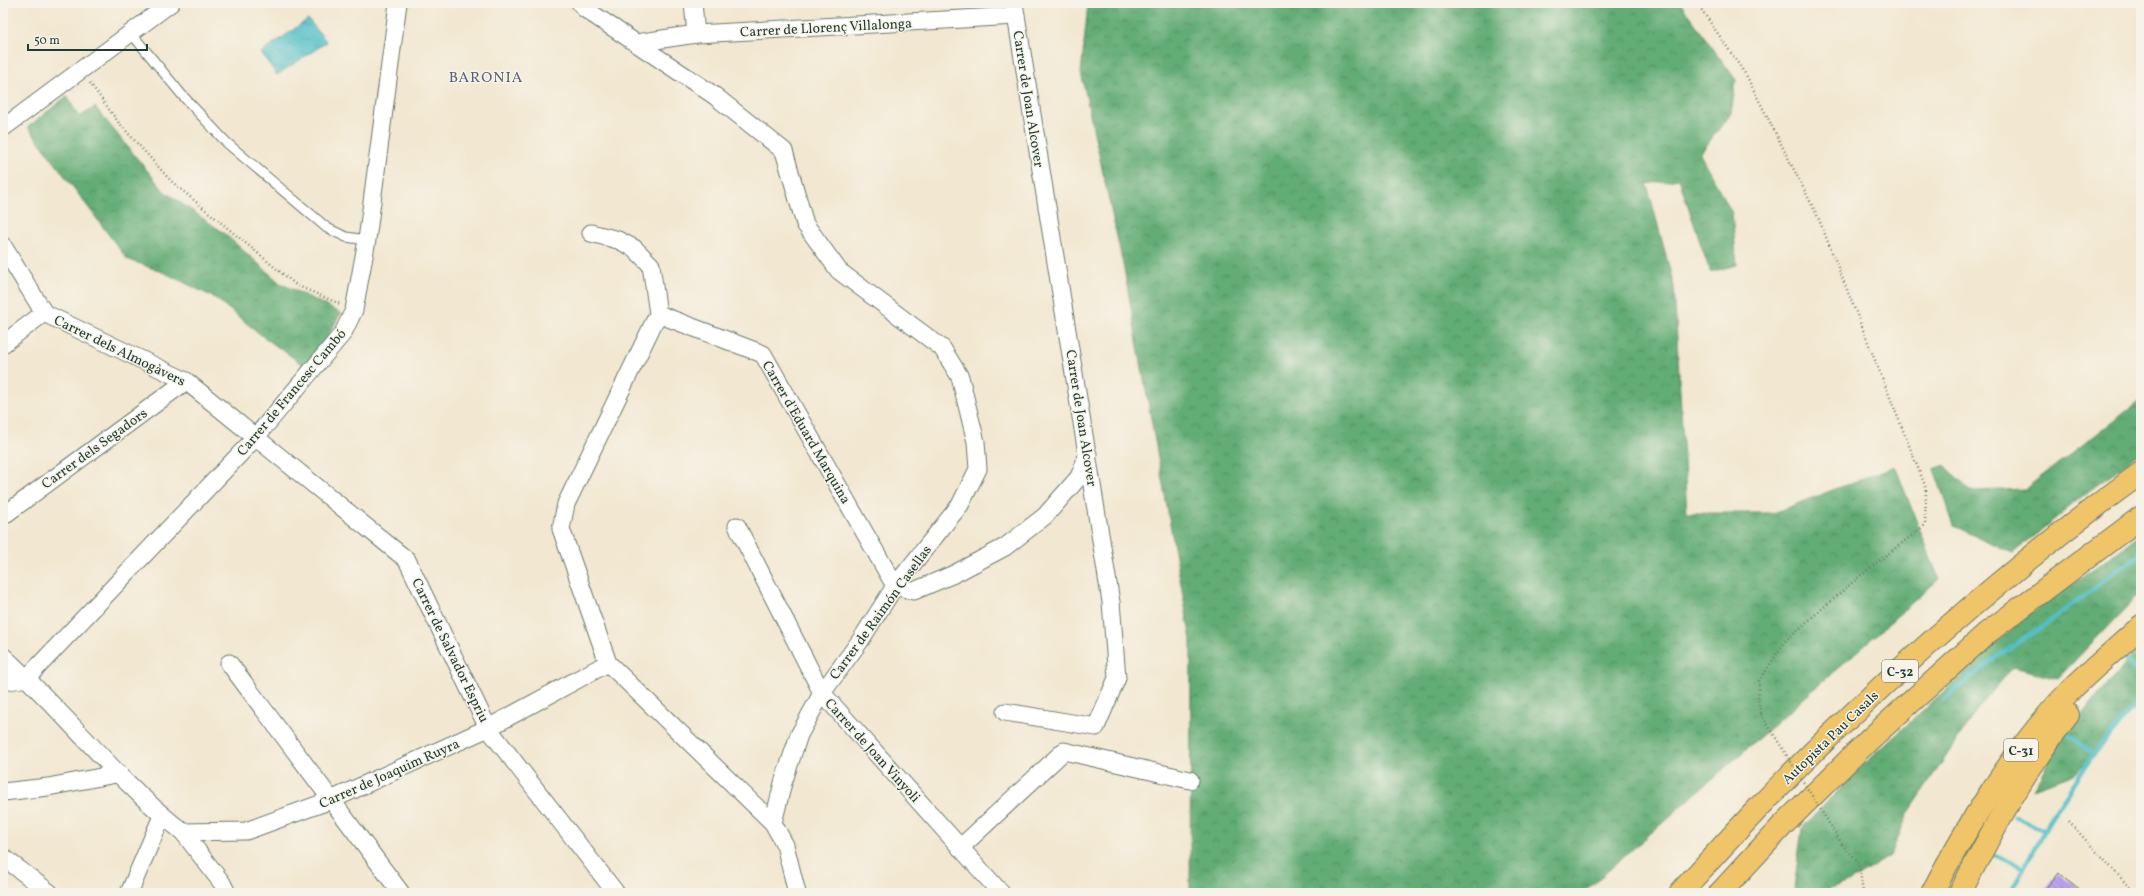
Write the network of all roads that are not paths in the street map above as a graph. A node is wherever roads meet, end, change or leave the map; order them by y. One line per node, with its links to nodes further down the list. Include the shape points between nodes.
1 (171, 3): 6 (street)
2 (398, 3): 11 (street, Carrer de Francesc Cambó)
3 (580, 3): 8 (street, Carrer de Raimón Casellas)
4 (693, 3): 7 (street)
5 (1015, 10): 7 (street, Carrer de Llorenç Villalonga); 18 (street, Carrer de Joan Alcover)
6 (131, 33): 9 (street); 11 (lane, via 182,95 227,143 327,228 346,237)
7 (696, 34): 8 (street, Carrer de Llorenç Villalonga)
8 (636, 43): 23 (street, Carrer de Raimón Casellas, via 715,96 784,152 804,224 839,271 942,348 960,377 976,442 978,469 960,505)
9 (3, 128)
10 (591, 233): 14 (street, via 618,240 634,248 651,265)
11 (367, 240): 17 (street, Carrer de Francesc Cambó, via 354,310 343,333)
12 (3, 246): 13 (street, Carrer dels Almogàvers)
13 (44, 313): 15 (street); 16 (street, Carrer dels Almogàvers)
14 (658, 314): 23 (street, Carrer d'Eduard Marquina, via 763,354); 27 (street, via 566,504 561,529)
15 (3, 344)
16 (186, 381): 17 (street, Carrer dels Almogàvers); 20 (street, Carrer dels Segadors)
17 (255, 438): 28 (street, Carrer de Francesc Cambó); 32 (street, Carrer de Salvador Espriu, via 407,560)
18 (1088, 453): 23 (street, via 1080,477 1045,516 1005,547 954,574 914,591); 31 (street, Carrer de Joan Alcover, via 1111,602 1117,678 1096,727)
19 (2141, 473): 49 (main road, Autopista Pau Casals / C-32, via 2046,546 1936,638 1834,732 1752,814)
20 (3, 516)
21 (2141, 517): 50 (main road, Autopista Pau Casals / C-32, via 1987,633 1869,740 1782,826)
22 (737, 526): 30 (street, Carrer de Joan Vinyoli)
23 (896, 586): 30 (street, Carrer de Raimón Casellas, via 860,642)
24 (2140, 627): 51 (main road, C-31, via 2067,694 2027,743 1970,826); 52 (main road, C-31, via 2056,731 2004,810)
25 (3, 656): 28 (street)
26 (229, 663): 36 (street)
27 (608, 663): 32 (street, Carrer de Joaquim Ruyra); 38 (street)
28 (27, 678): 29 (street); 33 (street)
29 (3, 682)
30 (822, 693): 38 (street, Carrer de Raimón Casellas, via 799,735); 40 (street, Carrer de Joan Vinyoli)
31 (1005, 712)
32 (488, 728): 36 (street, Carrer de Joaquim Ruyra); 46 (street, Carrer de Salvador Espriu)
33 (116, 774): 35 (street, via 48,787); 37 (street)
34 (1190, 780): 40 (street, via 1064,750)
35 (3, 792)
36 (331, 800): 39 (street, Carrer de Joaquim Ruyra, via 246,831); 45 (street)
37 (162, 816): 39 (street); 43 (street)
38 (773, 824): 47 (street, via 785,845)
39 (183, 832): 44 (street)
40 (960, 848): 48 (street, Carrer de Joan Vinyoli)
41 (3, 857): 42 (street)
42 (50, 893)
43 (129, 893)
44 (227, 893)
45 (401, 893)
46 (616, 893)
47 (797, 893)
48 (1001, 893)
49 (1680, 893)
50 (1720, 893)
51 (1932, 893)
52 (1960, 893)

